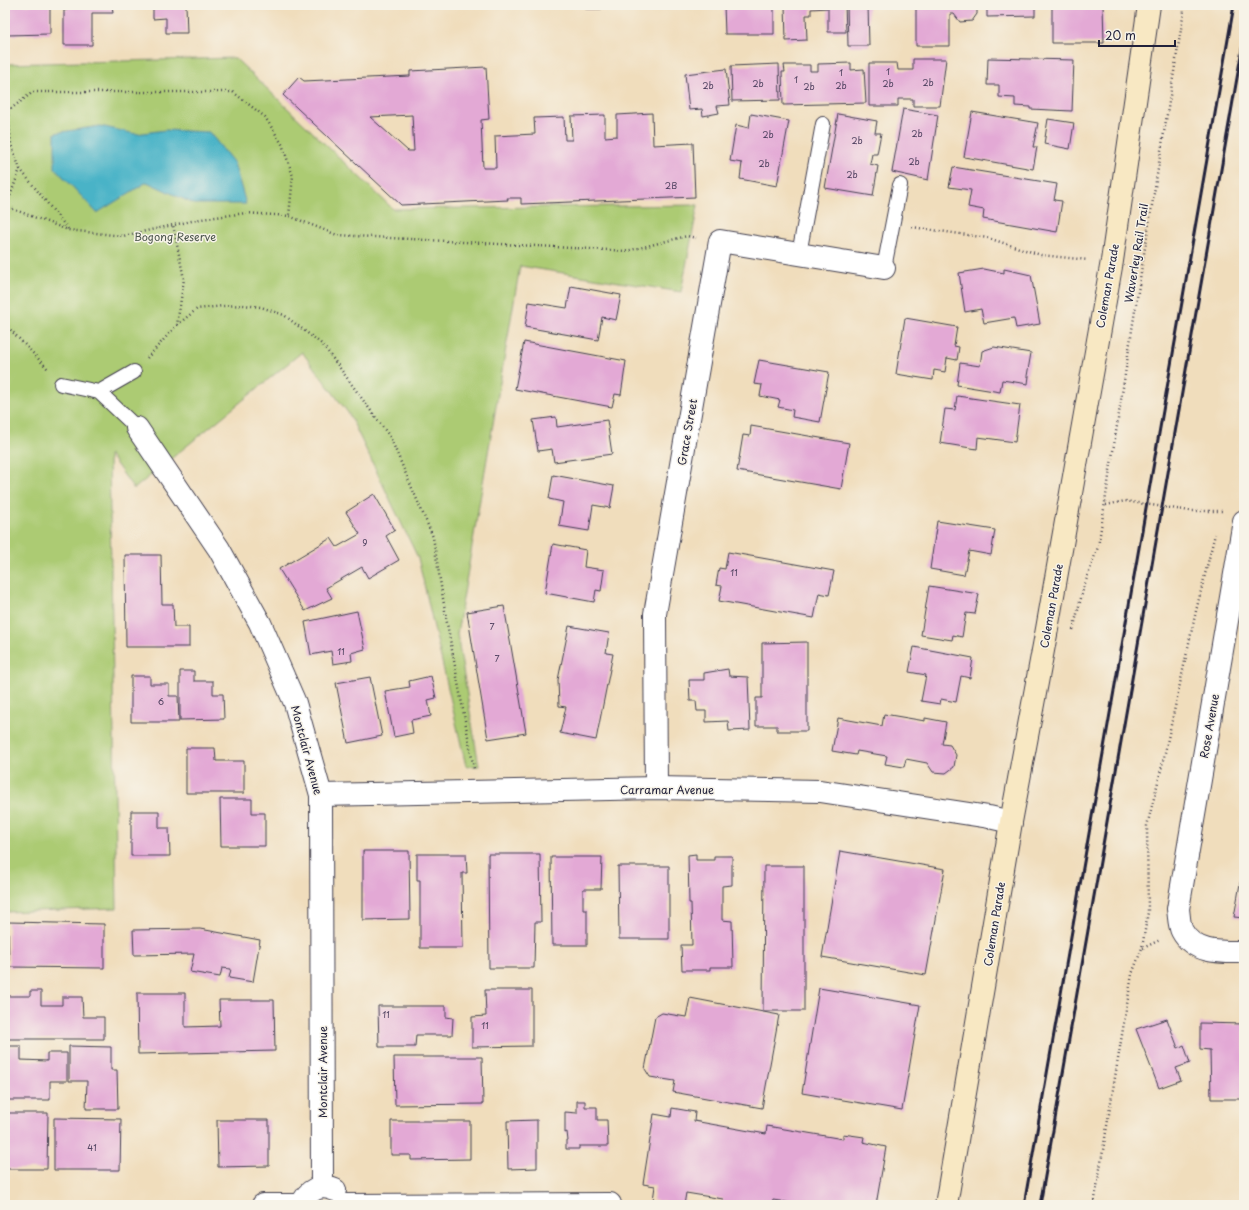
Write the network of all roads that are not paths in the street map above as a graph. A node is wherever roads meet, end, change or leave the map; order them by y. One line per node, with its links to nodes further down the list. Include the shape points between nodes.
1 (1149, 5): 13 (street, Coleman Parade, via 1112,261)
2 (823, 124): 4 (lane)
3 (900, 185): 5 (lane)
4 (799, 254): 5 (street); 11 (street, Grace Street, via 720,241 655,614)
5 (884, 268)
6 (134, 372): 8 (lane)
7 (61, 384): 8 (lane)
8 (99, 392): 9 (lane)
9 (137, 428): 12 (street, Montclair Avenue, via 219,549 260,623 294,703)
10 (1236, 517): 14 (street, Rose Avenue, via 1178,909 1182,930 1194,945 1214,952)
11 (656, 788): 12 (street, Carramar Avenue); 13 (street, Carramar Avenue, via 820,792)
12 (321, 795): 15 (street, Montclair Avenue)
13 (1011, 822): 20 (street, Coleman Parade)
14 (1244, 952)
15 (322, 1187): 18 (street, via 309,1192); 19 (street, via 336,1191 342,1197)
16 (610, 1204): 19 (street)
17 (263, 1205): 18 (street)
18 (302, 1205)
19 (344, 1205)
20 (946, 1205)

